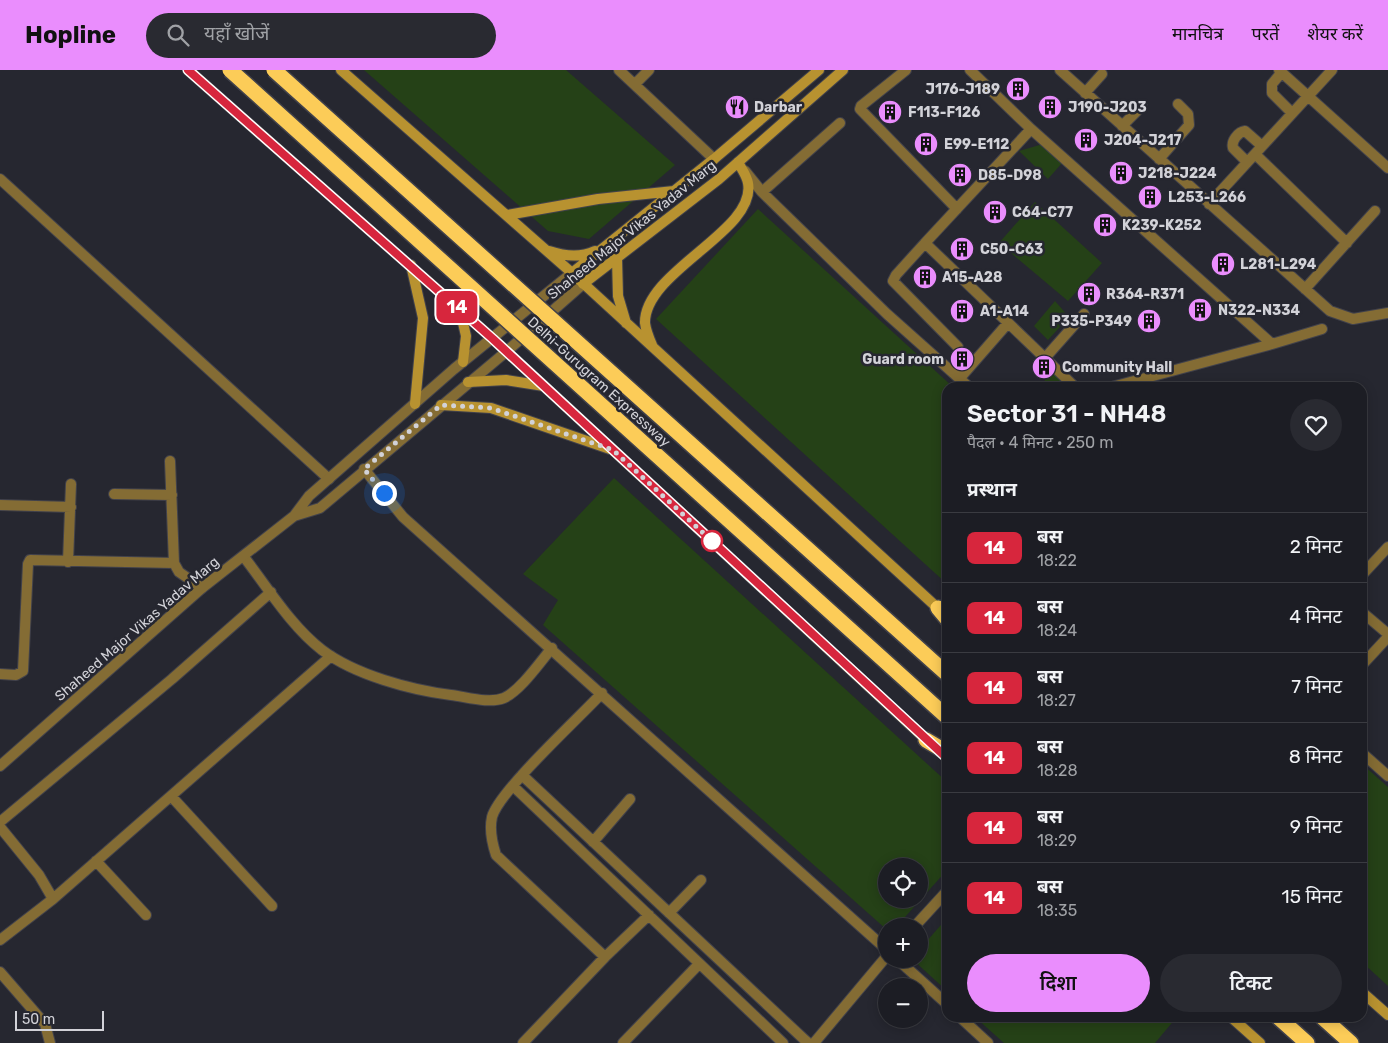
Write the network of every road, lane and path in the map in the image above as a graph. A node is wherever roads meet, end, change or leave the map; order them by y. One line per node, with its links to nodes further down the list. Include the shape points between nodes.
1 (188, 70): 43 (main road)
2 (230, 70): 94 (highway, Delhi-Gurugram Expressway, bridge)
3 (274, 70): 91 (highway, Delhi-Gurugram Expressway, bridge)
4 (341, 70): 37 (main road)
5 (619, 70): 16 (street)
6 (649, 70): 16 (street)
7 (843, 70): 15 (main road, Shaheed Major Vikas Yadav Marg)
8 (906, 70): 35 (street, via 860,109)
9 (970, 70): 24 (street)
10 (1060, 70): 17 (street)
11 (1332, 70): 18 (street)
12 (816, 71): 15 (street); 26 (main road, Shaheed Major Vikas Yadav Marg)
13 (1281, 71): 18 (street); 21 (street, via 1272,84 1272,92)
14 (1102, 74): 17 (street)
15 (827, 83): 28 (main road, Shaheed Major Vikas Yadav Marg)
16 (635, 84): 26 (street)
17 (1085, 93): 23 (street)
18 (1308, 96): 21 (street); 30 (street)
19 (1178, 104): 27 (street, via 1188,114 1188,125)
20 (1142, 106): 23 (street)
21 (1292, 113): 25 (street)
22 (840, 123): 33 (street)
23 (1122, 126): 27 (street)
24 (1031, 129): 35 (street); 54 (street)
25 (1259, 150): 29 (street); 29 (street, via 1245,131 1239,134 1233,148); 39 (street)
26 (714, 159): 32 (main road, Shaheed Major Vikas Yadav Marg)
27 (1159, 159): 34 (street)
28 (738, 162): 33 (street); 42 (main road, Shaheed Major Vikas Yadav Marg); 56 (main road, via 748,182 744,206 652,300 645,324)
29 (1248, 162): 34 (street)
30 (1388, 168)
31 (0, 179): 71 (street)
32 (674, 192): 37 (main road, via 598,199); 40 (main road, Shaheed Major Vikas Yadav Marg)
33 (762, 192): 60 (street, via 887,314)
34 (1209, 204): 46 (street)
35 (957, 208): 38 (street)
36 (1375, 211): 39 (street)
37 (507, 215): 41 (main road)
38 (925, 243): 51 (street); 55 (street, via 892,281)
39 (1347, 243): 46 (street)
40 (604, 247): 41 (main road, via 576,256); 44 (main road, Shaheed Major Vikas Yadav Marg)
41 (545, 250): 44 (main road)
42 (617, 258): 45 (main road, Shaheed Major Vikas Yadav Marg); 50 (main road, via 618,296)
43 (411, 266): 47 (main road); 66 (main road, via 423,318)
44 (572, 273): 45 (main road); 53 (street, Shaheed Major Vikas Yadav Marg)
45 (583, 284): 50 (main road); 57 (street, Shaheed Major Vikas Yadav Marg)
46 (1305, 289): 48 (street, via 1341,317 1353,319)
47 (460, 310): 53 (main road); 59 (main road, via 466,336)
48 (1388, 313)
49 (1084, 314): 58 (street)
50 (627, 324): 56 (main road)
51 (1010, 325): 58 (street); 60 (street)
52 (1322, 329): 54 (street)
53 (493, 339): 57 (main road); 59 (street, Shaheed Major Vikas Yadav Marg)
54 (1272, 344): 64 (street)
55 (958, 347)
56 (654, 348): 85 (main road)
57 (507, 352): 61 (street, Shaheed Major Vikas Yadav Marg); 65 (main road)
58 (1046, 358): 63 (street)
59 (463, 362): 66 (street, Shaheed Major Vikas Yadav Marg)
60 (964, 374): 62 (street)
61 (468, 382): 65 (main road, via 506,380); 67 (street, Shaheed Major Vikas Yadav Marg)
62 (967, 382)
63 (1070, 382)
64 (1130, 382)
65 (545, 387): 68 (main road)
66 (415, 404): 71 (street, Shaheed Major Vikas Yadav Marg)
67 (441, 405): 68 (main road, via 491,408); 70 (street, Shaheed Major Vikas Yadav Marg)
68 (613, 450): 95 (main road)
69 (170, 461): 74 (street)
70 (364, 469): 77 (street, Shaheed Major Vikas Yadav Marg, via 320,508); 88 (street, via 403,517)
71 (329, 479): 77 (street, Shaheed Major Vikas Yadav Marg, via 309,496)
72 (71, 484): 76 (street)
73 (114, 494): 74 (street)
74 (172, 495): 81 (street)
75 (0, 505): 76 (street)
76 (71, 507): 80 (street)
77 (294, 516): 79 (street, Shaheed Major Vikas Yadav Marg)
78 (1388, 547): 82 (street)
79 (244, 556): 83 (street, Shaheed Major Vikas Yadav Marg); 84 (street)
80 (68, 562): 81 (street); 92 (street, via 30,560 23,671 16,675)
81 (174, 563): 83 (street, via 179,572)
82 (1367, 570)
83 (202, 588): 99 (street, Shaheed Major Vikas Yadav Marg)
84 (271, 592): 89 (street, via 292,620); 105 (street)
85 (942, 613)
86 (1367, 616): 87 (street)
87 (1388, 635): 90 (street)
88 (552, 648): 89 (street, via 511,694 495,700 443,694 398,684); 93 (street)
89 (331, 656): 103 (street)
90 (1367, 659)
91 (942, 670)
92 (0, 674)
93 (602, 693): 100 (street); 118 (street)
94 (942, 713)
95 (926, 740): 96 (highway); 97 (main road)
96 (942, 749)
97 (942, 754)
98 (1367, 757): 101 (street)
99 (0, 766)
100 (522, 775): 102 (street); 107 (street)
101 (1388, 776)
102 (513, 786): 115 (street); 119 (street, via 492,816 490,837 496,855)
103 (171, 796): 108 (street); 112 (street)
104 (630, 799): 107 (street)
105 (0, 822)
106 (0, 827): 111 (street)
107 (593, 842): 113 (street)
108 (96, 861): 111 (street); 114 (street)
109 (701, 880): 113 (street)
110 (942, 896): 116 (street)
111 (54, 899): 117 (street)
112 (272, 906)
113 (669, 913): 135 (street)
114 (146, 915)
115 (649, 915): 119 (street); 120 (street)
116 (922, 918)
117 (0, 940)
118 (878, 942)
119 (604, 957): 132 (street)
120 (700, 964): 133 (street); 134 (street)
121 (878, 967): 136 (street)
122 (907, 968): 125 (street)
123 (0, 972): 131 (street, via 41,1019)
124 (1367, 996): 126 (main road)
125 (942, 1000)
126 (1388, 1015)
127 (965, 1022): 137 (street)
128 (1236, 1022): 138 (main road)
129 (1283, 1022): 139 (highway)
130 (1327, 1022): 140 (highway)
131 (50, 1043)
132 (523, 1043)
133 (623, 1043)
134 (783, 1043)
135 (808, 1043)
136 (814, 1043)
137 (988, 1043)
138 (1260, 1043)
139 (1306, 1043)
140 (1351, 1043)

